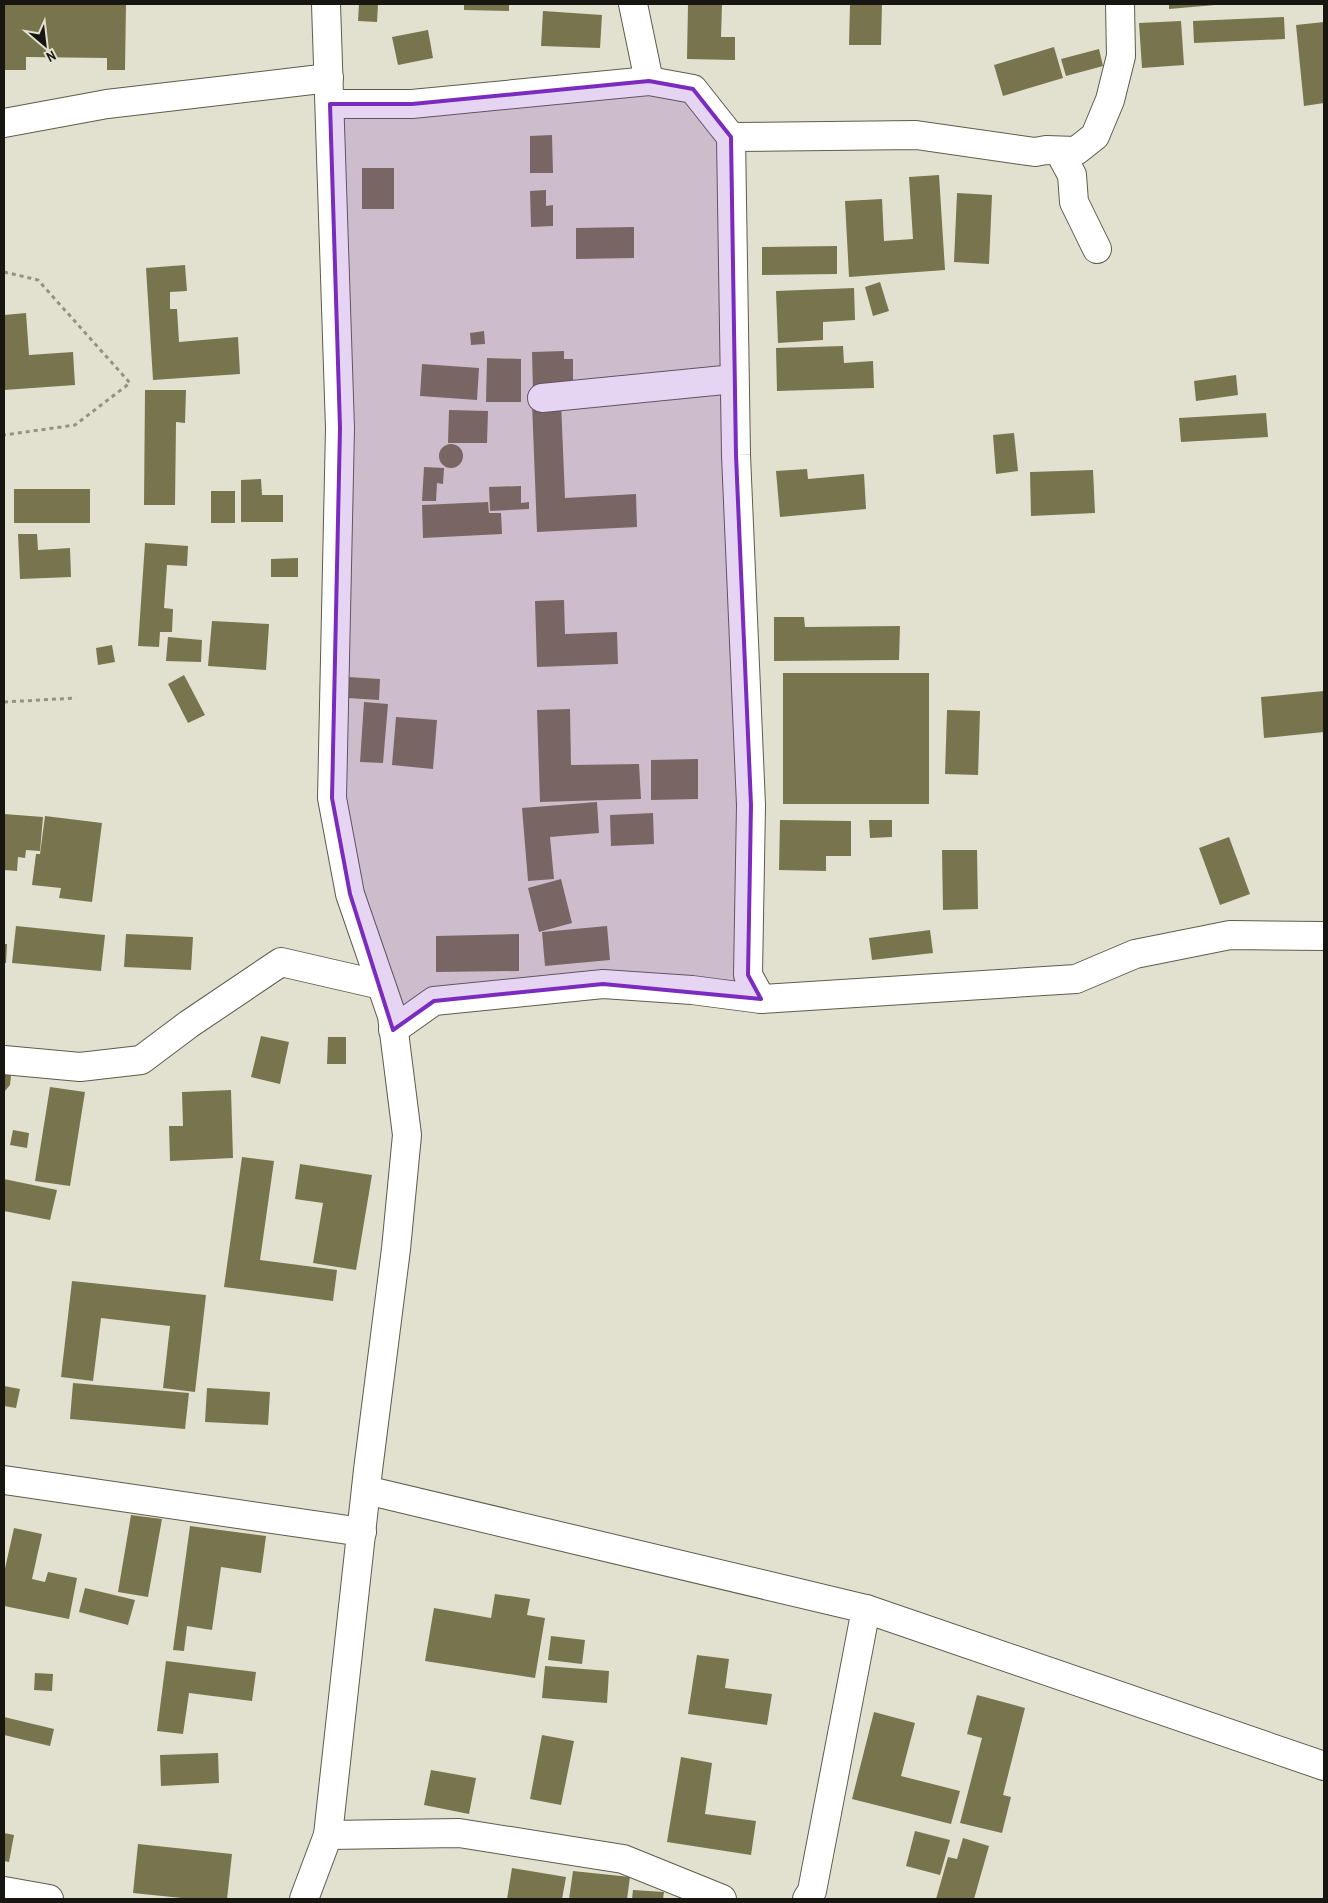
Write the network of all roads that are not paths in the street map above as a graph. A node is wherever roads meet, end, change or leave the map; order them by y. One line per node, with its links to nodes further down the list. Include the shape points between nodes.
1 (326, 4): 5 (street)
2 (633, 4): 4 (street)
3 (1120, 4): 8 (street, via 1121,56 1110,100 1095,136 1076,151)
4 (649, 81): 5 (street, via 412,104); 7 (street, via 693,89)
5 (330, 91): 6 (street, via 107,104); 13 (street, via 340,428 332,798 350,894)
6 (4, 124)
7 (730, 138): 8 (street, via 916,134 1035,152); 10 (street)
8 (1059, 152): 9 (street, via 1072,175 1074,202)
9 (1097, 249)
10 (734, 379): 11 (street); 14 (street, via 751,805 748,975)
11 (542, 398)
12 (1324, 936): 14 (street, via 1230,935 1135,954 1076,979)
13 (381, 985): 15 (street, via 392,1016); 16 (street, via 281,962 141,1060 80,1066)
14 (761, 1000): 15 (street, via 692,990 603,984 434,1001)
15 (393, 1030): 18 (street, via 407,1135)
16 (4, 1060)
17 (4, 1480): 19 (street)
18 (366, 1490): 19 (street); 20 (street)
19 (362, 1532): 22 (street)
20 (866, 1609): 21 (street); 27 (street, via 812,1891)
21 (1324, 1766)
22 (328, 1834): 25 (street); 26 (street, via 459,1833 623,1859)
23 (4, 1890): 24 (street)
24 (49, 1899)
25 (304, 1899)
26 (722, 1899)
27 (807, 1899)

